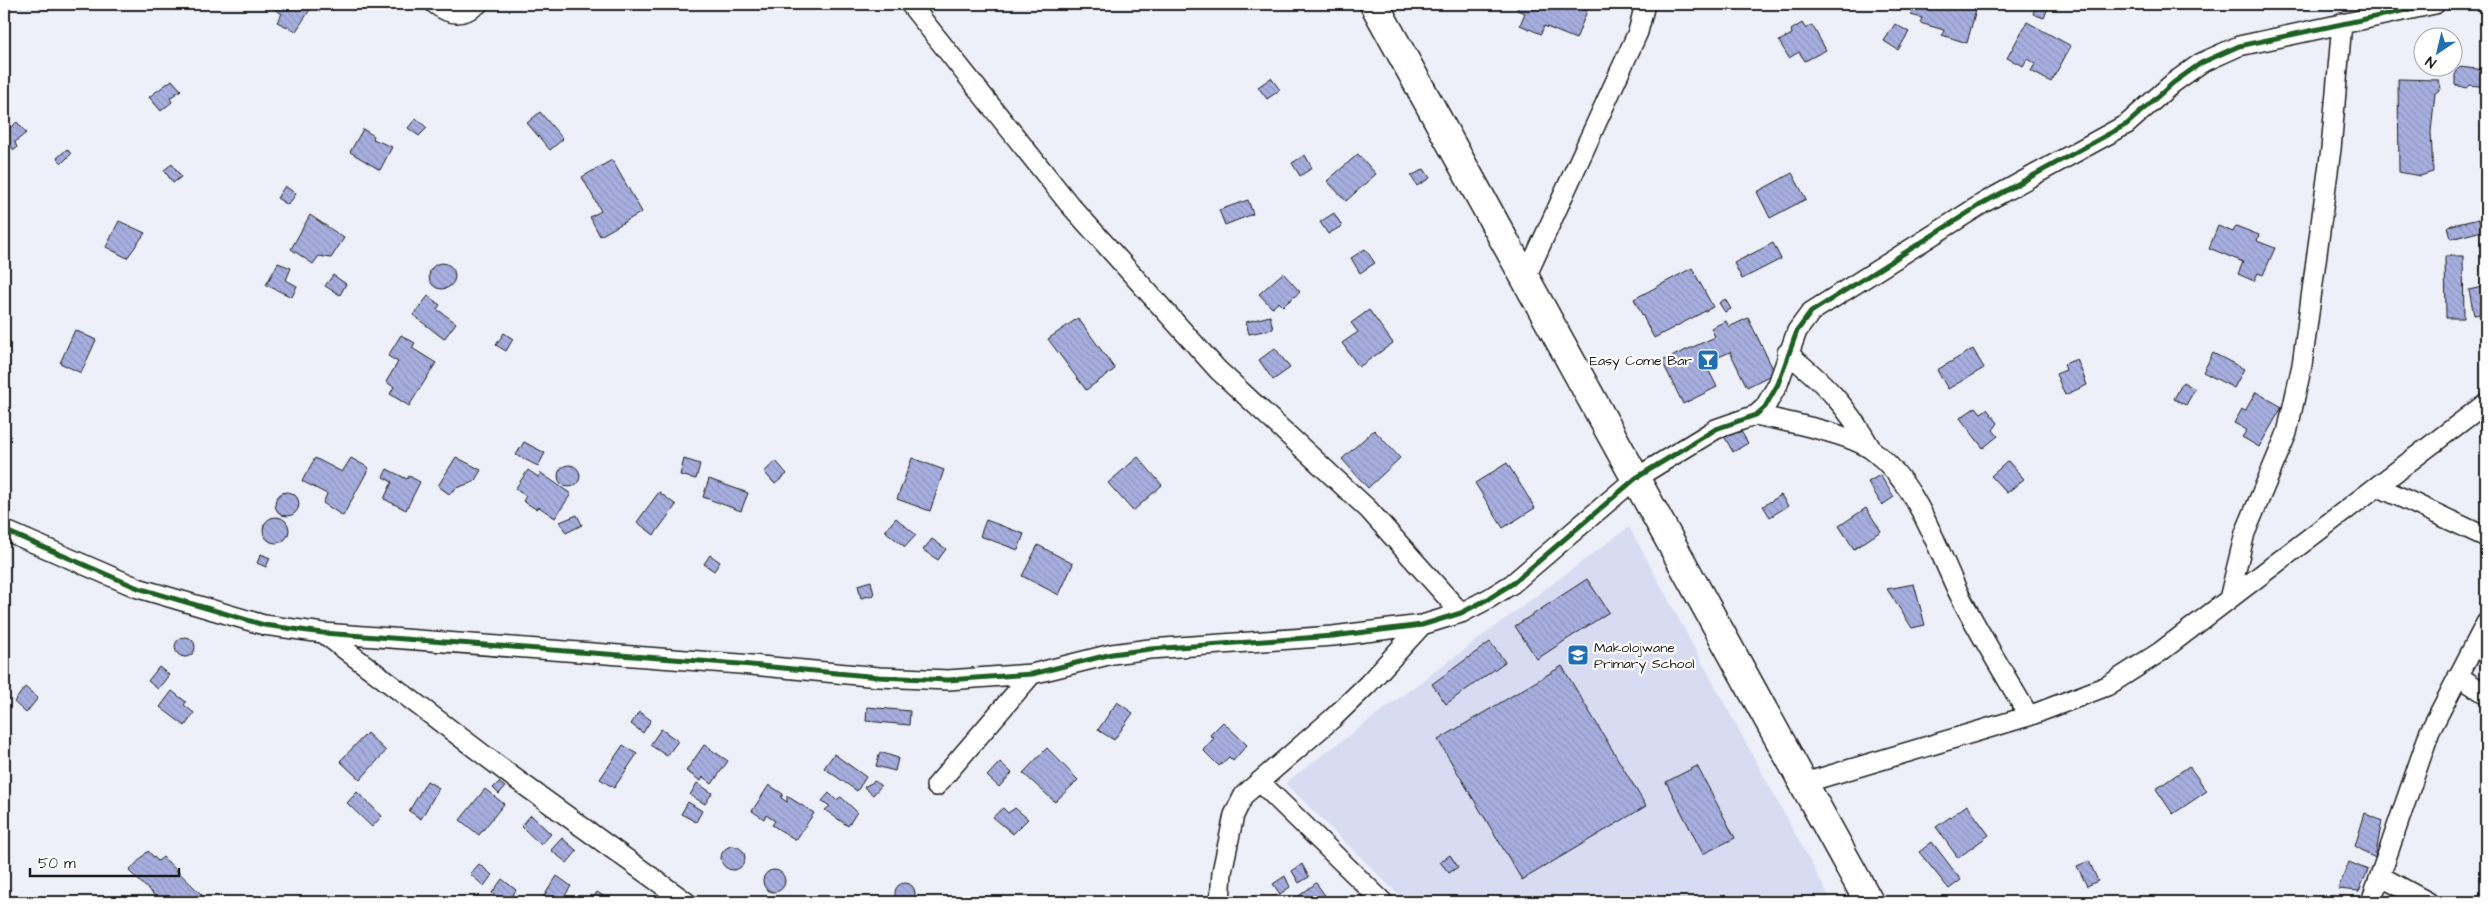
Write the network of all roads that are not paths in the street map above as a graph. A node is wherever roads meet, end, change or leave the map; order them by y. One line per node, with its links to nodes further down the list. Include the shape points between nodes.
1 (435, 4): 2 (street, via 445,12 456,14)
2 (478, 4)
3 (910, 4): 18 (street, via 1069,204 1212,362 1368,509)
4 (1374, 4): 8 (main road)
5 (1646, 4): 8 (street, via 1638,32)
6 (2435, 4): 7 (street)
7 (2342, 23): 9 (street, via 2239,46 2201,63 2127,124 1985,202 1812,312 1797,331); 17 (street, via 2332,149 2302,365 2286,433 2245,533)
8 (1525, 279): 13 (main road)
9 (1787, 353): 11 (street, via 1778,384 1765,407); 12 (street, via 1821,380 1840,401)
10 (2486, 403): 14 (street)
11 (1756, 415): 12 (street, via 1835,435); 13 (street, via 1716,429)
12 (1872, 450): 25 (street, via 1915,499 1962,598)
13 (1636, 478): 18 (street, via 1512,584); 27 (main road)
14 (2379, 487): 16 (street); 17 (street)
15 (4, 530): 21 (street, via 138,588 264,624)
16 (2486, 537)
17 (2228, 599): 25 (street, via 2160,652 2107,686)
18 (1461, 613): 20 (street)
19 (2486, 623): 23 (street)
20 (1422, 625): 22 (street, via 1333,636 1122,652); 26 (street, via 1340,712)
21 (323, 633): 22 (street, via 879,677 948,680); 30 (street, via 513,777)
22 (1032, 674): 28 (street)
23 (2458, 676): 24 (street); 29 (street, via 2430,731)
24 (2486, 694)
25 (2029, 716): 27 (street)
26 (1260, 782): 31 (street, via 1244,795 1234,815 1222,872); 32 (street)
27 (1804, 783): 33 (main road)
28 (936, 786)
29 (2380, 876): 34 (street); 35 (street)
30 (686, 902)
31 (1220, 902)
32 (1383, 902)
33 (1868, 902)
34 (2371, 902)
35 (2428, 902)

